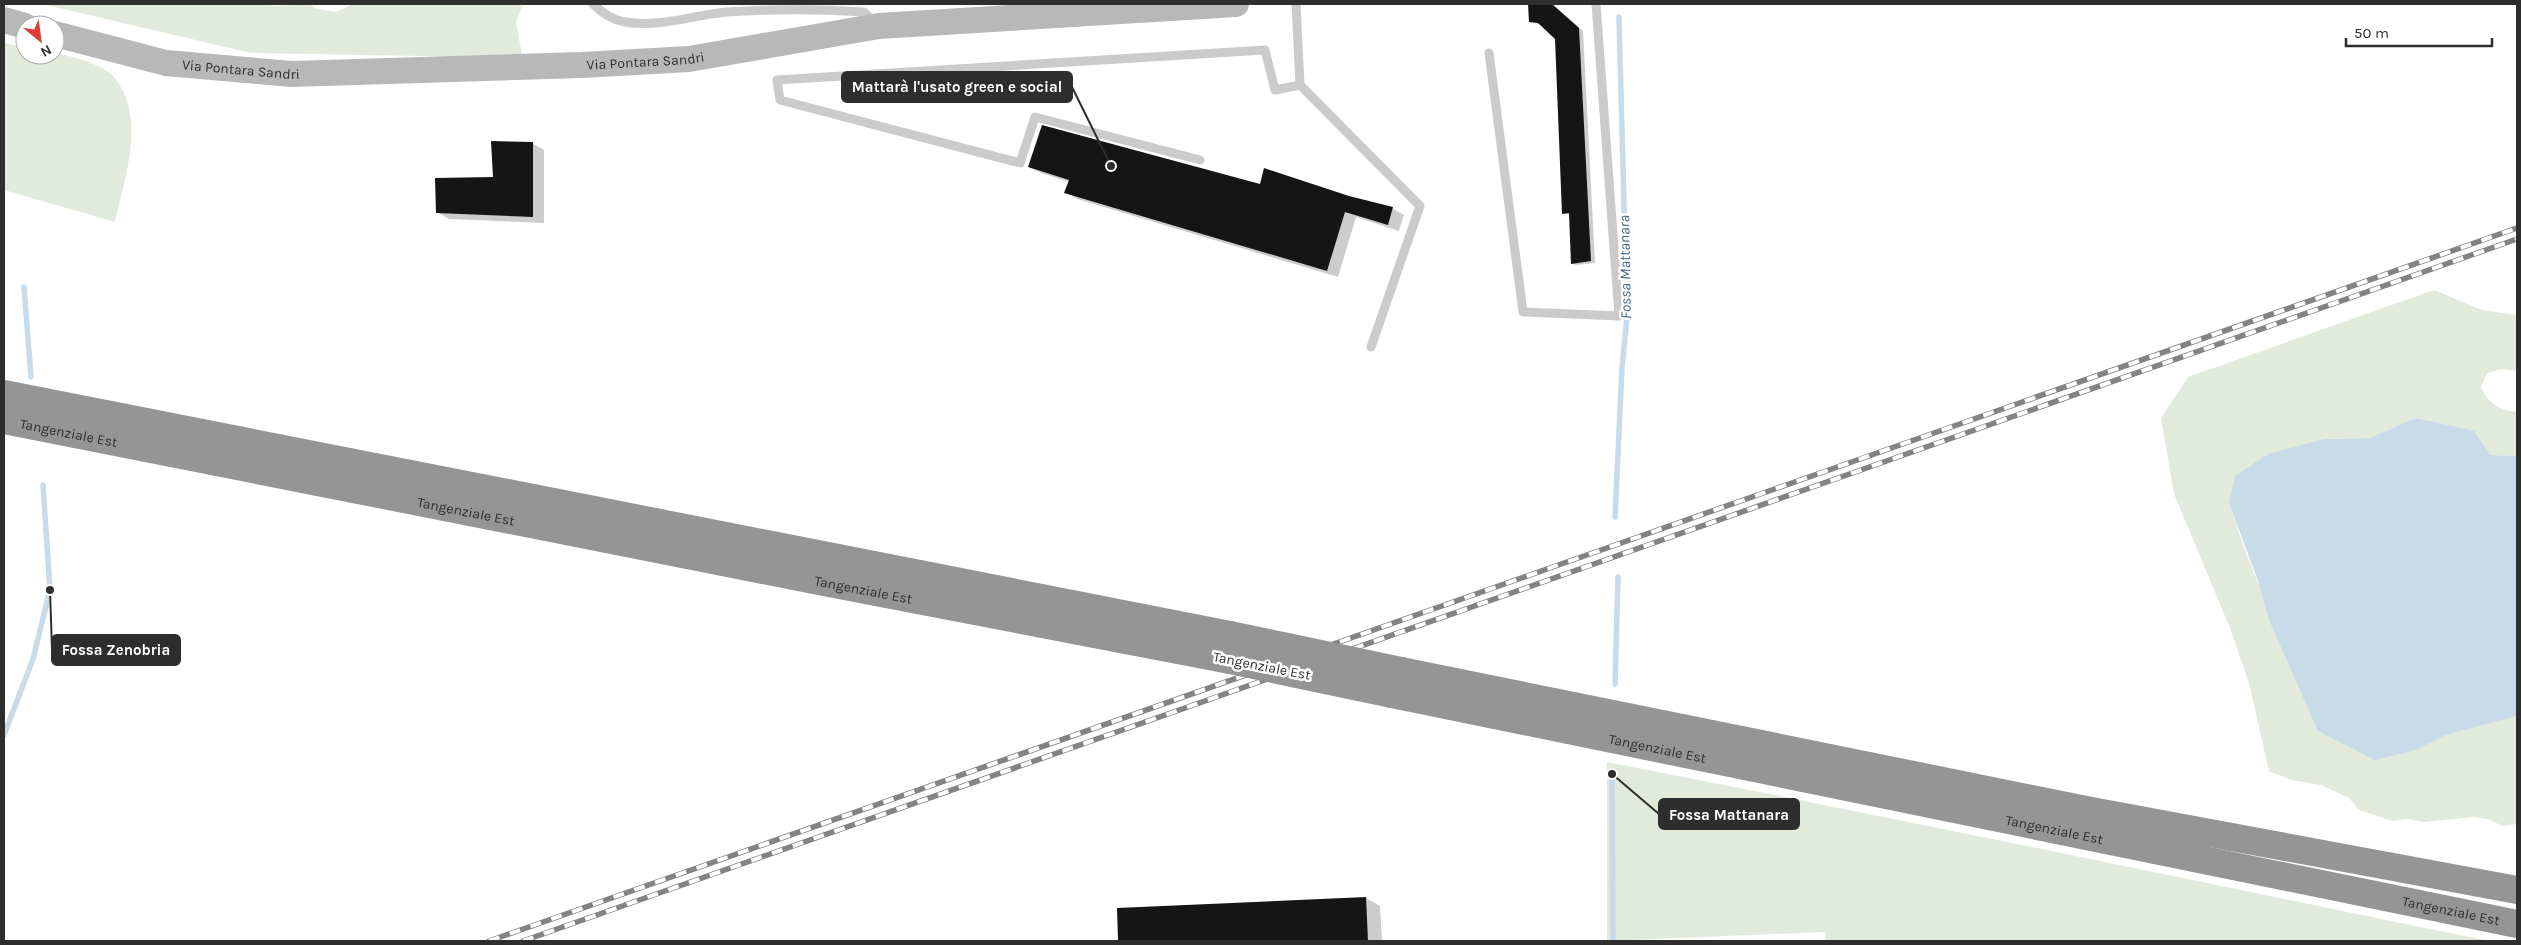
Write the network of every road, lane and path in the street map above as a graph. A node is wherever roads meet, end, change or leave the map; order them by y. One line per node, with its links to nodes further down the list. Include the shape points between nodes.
1 (593, 4): 5 (lane, via 603,14 625,22 658,22 726,12 818,9 864,12)
2 (1236, 4): 5 (street, Via Pontara Sandri)
3 (1296, 4): 8 (lane)
4 (1596, 4): 7 (lane, via 1619,316 1523,312)
5 (879, 26): 6 (street, Via Pontara Sandri, via 689,59 292,74 166,64)
6 (65, 37)
7 (1489, 53)
8 (1300, 85): 9 (lane, via 1275,90 1265,50 776,80 780,100 1020,162 1035,117); 10 (lane, via 1420,206)
9 (1200, 160)
10 (1371, 347)
11 (4, 394): 13 (highway, Tangenziale Est)
12 (4, 420): 13 (highway, Tangenziale Est, via 824,582)
13 (1230, 648): 14 (highway, Tangenziale Est, bridge)
14 (1397, 682): 15 (highway, Tangenziale Est); 16 (highway, Tangenziale Est)
15 (2517, 890)
16 (2517, 924)

